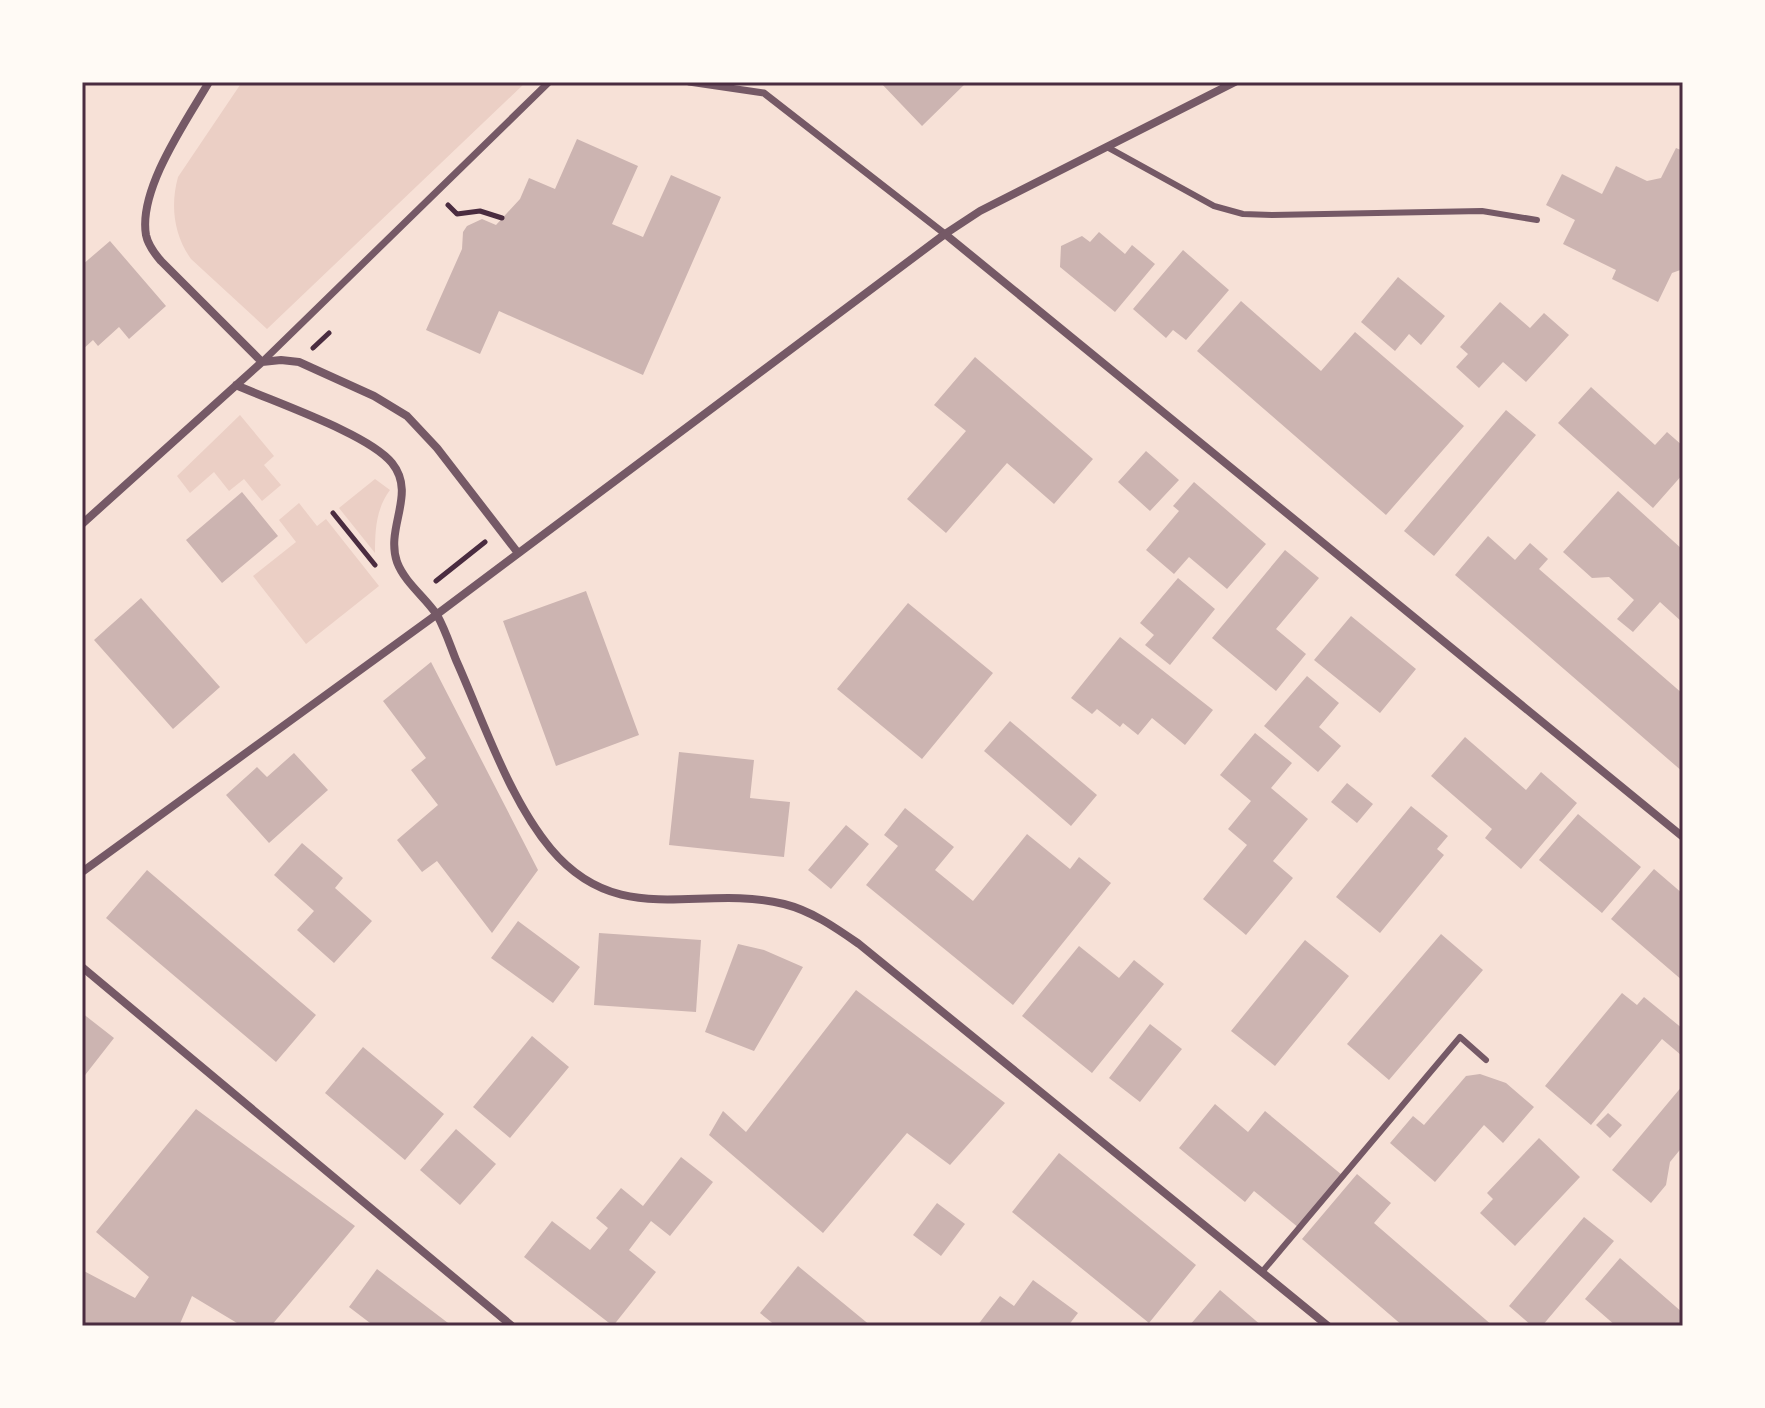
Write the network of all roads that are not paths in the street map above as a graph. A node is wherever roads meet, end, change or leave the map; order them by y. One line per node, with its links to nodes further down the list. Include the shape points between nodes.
1 (209, 82): 8 (street, via 158,176 146,212 146,232 161,261)
2 (549, 82): 8 (street)
3 (689, 82): 7 (street, via 764,93)
4 (1235, 82): 5 (street)
5 (1107, 147): 6 (lane, via 1198,199 1243,214 1482,211); 7 (street)
6 (1537, 220)
7 (945, 234): 11 (street); 13 (street)
8 (262, 362): 9 (street); 11 (street, via 299,362 397,408 437,448)
9 (236, 385): 10 (street); 12 (street, via 363,440 391,461 404,491 394,536 396,555 402,572)
10 (82, 524)
11 (518, 553): 12 (street)
12 (436, 615): 14 (street); 17 (street, via 518,797 551,849 568,865 606,890 634,899 764,901 817,916 859,944)
13 (1683, 837)
14 (82, 872)
15 (82, 967): 18 (street)
16 (1486, 1060): 17 (lane, via 1460,1037)
17 (1262, 1272): 19 (street)
18 (512, 1326)
19 (1328, 1326)

